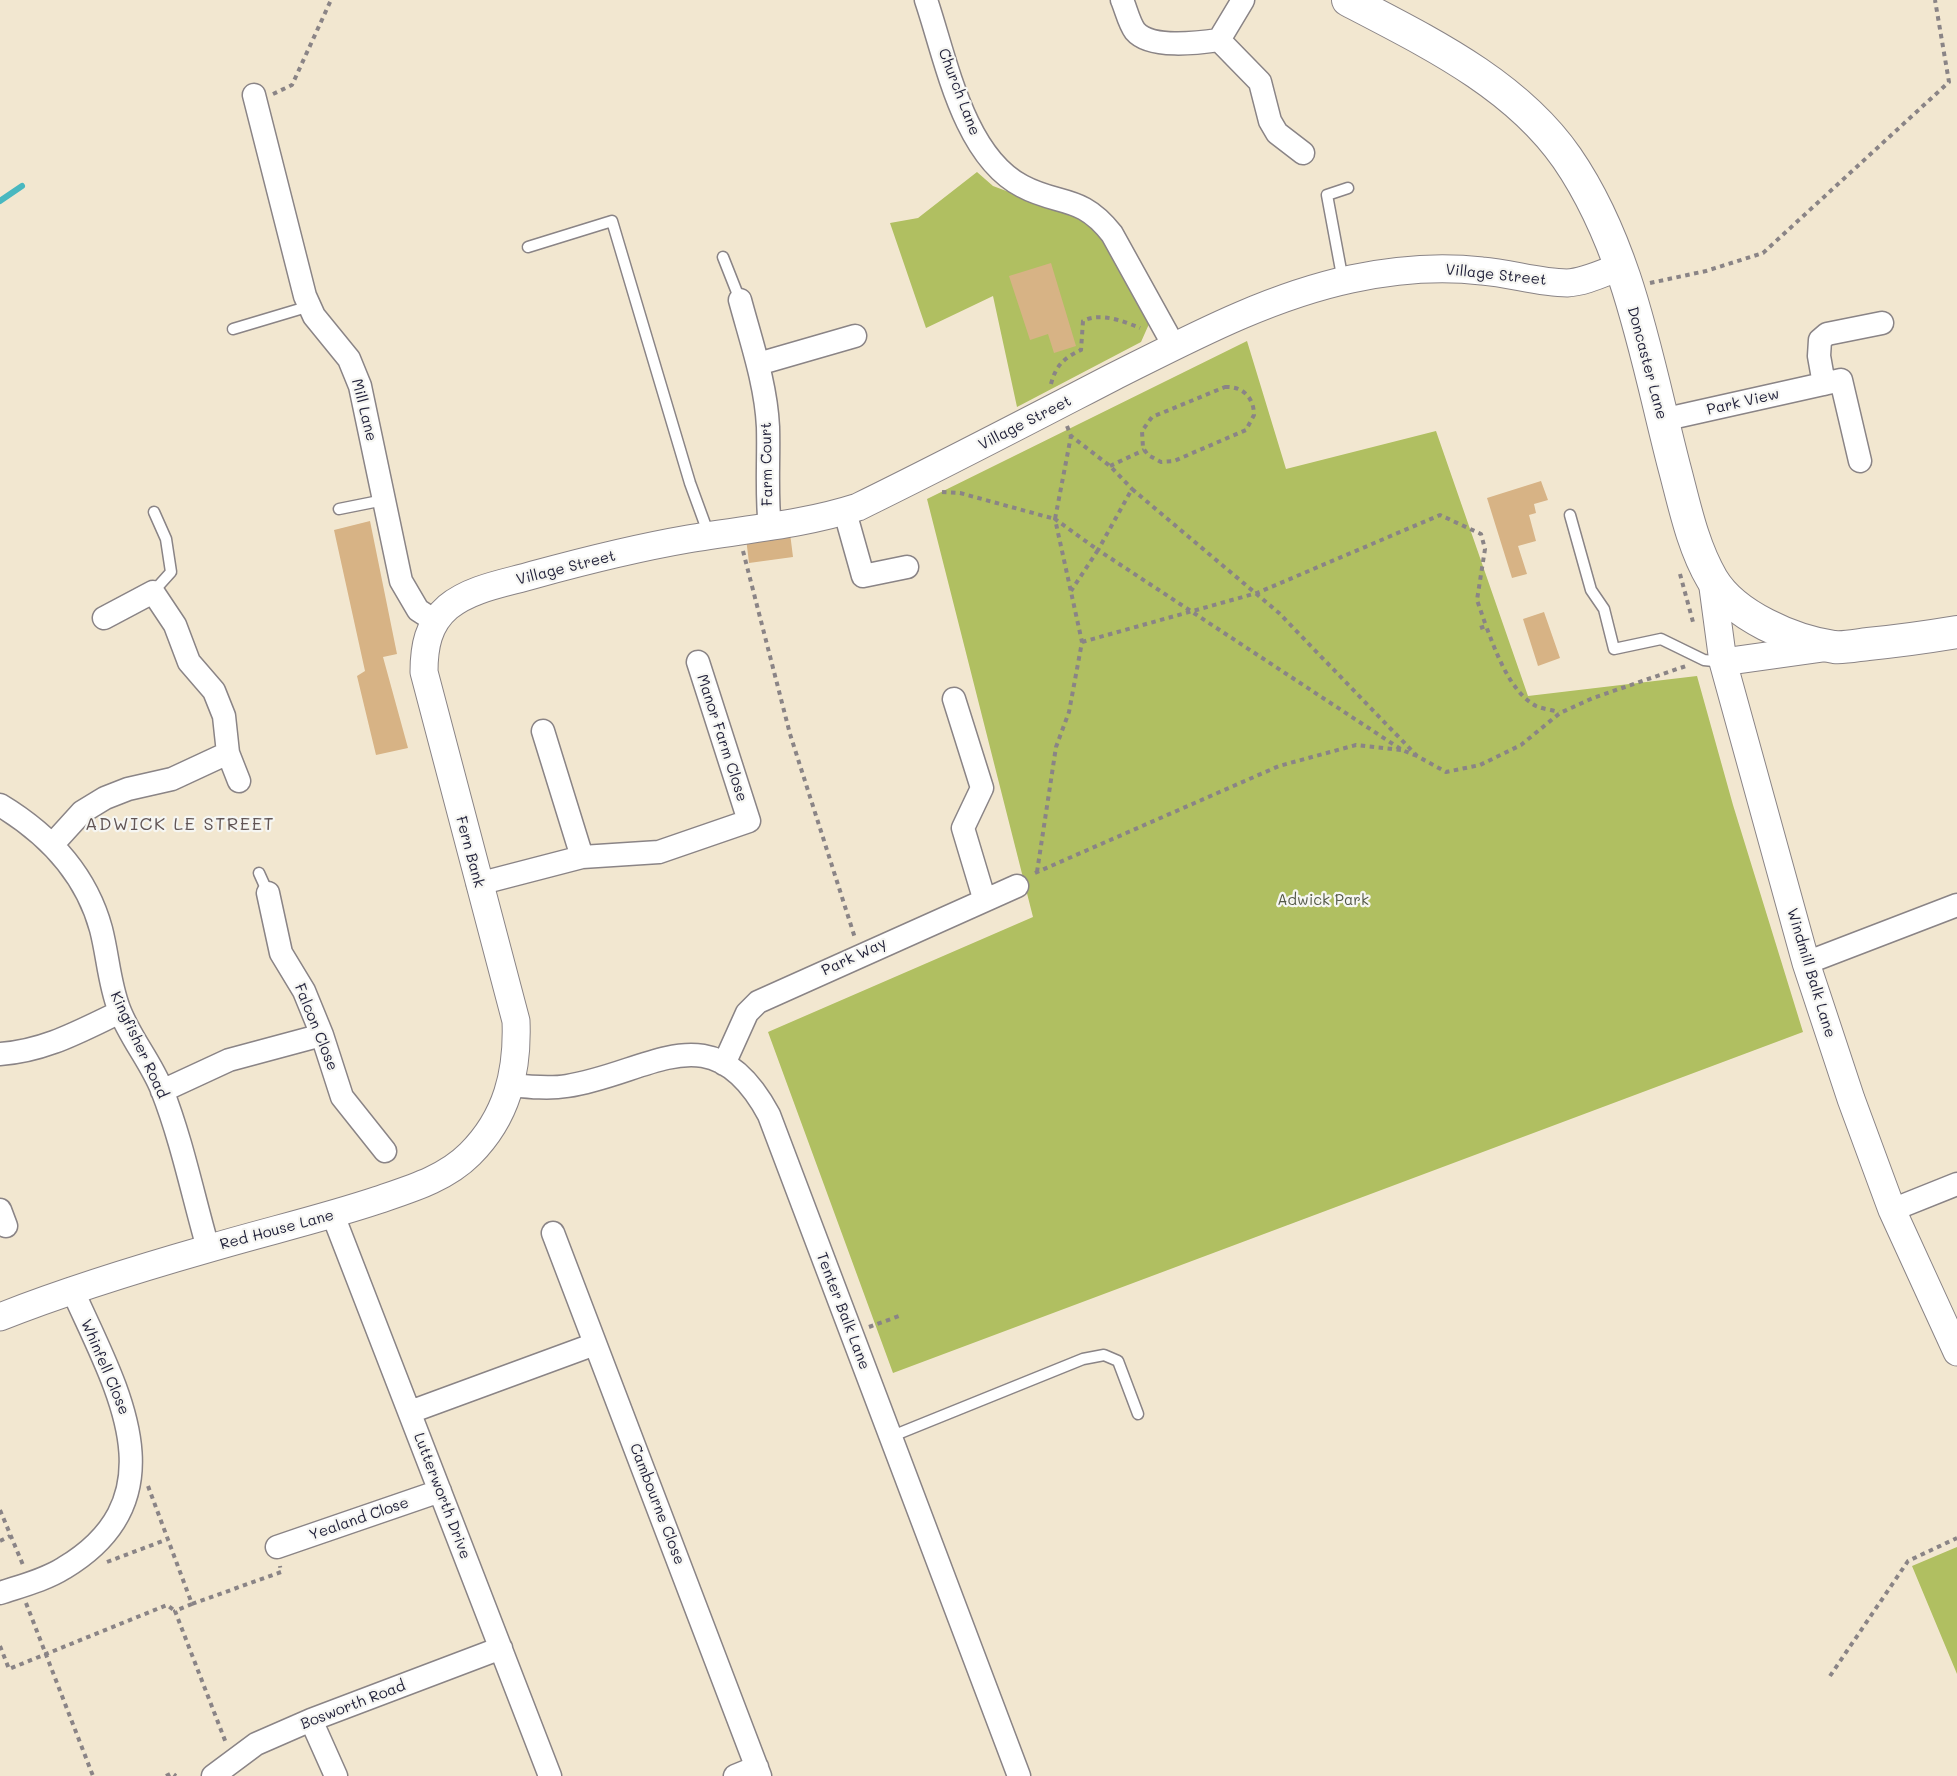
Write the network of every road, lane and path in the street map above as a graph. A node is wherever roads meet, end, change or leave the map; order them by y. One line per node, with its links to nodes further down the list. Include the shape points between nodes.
1 (331, 0): 8 (path, via 292,85)
2 (926, 0): 20 (street, Church Lane, via 962,108 981,149 994,165 1024,187 1087,208 1100,219)
3 (1122, 0): 7 (street, via 1134,30 1142,37 1171,43)
4 (1244, 0): 7 (street)
5 (1347, 0): 13 (main road, Doncaster Lane, via 1492,82 1529,115 1566,157 1593,202)
6 (1935, 0): 13 (path, via 1949,82 1763,253 1706,271)
7 (1219, 40): 9 (street, via 1260,82 1277,134)
8 (255, 99): 16 (street, Mill Lane)
9 (1303, 153)
10 (1348, 188): 14 (lane, via 1327,195)
11 (528, 247): 39 (lane, via 612,221 690,483)
12 (723, 257): 15 (lane)
13 (1623, 277): 14 (street, Village Street, via 1568,283 1448,269); 24 (main road, Doncaster Lane)
14 (1343, 281): 20 (street, Village Street, via 1259,308)
15 (740, 300): 21 (street, Farm Court)
16 (310, 306): 18 (lane); 31 (street, Mill Lane, via 349,359 360,386)
17 (1882, 323): 22 (street, via 1827,334 1820,340)
18 (233, 329)
19 (855, 336): 21 (street)
20 (1174, 346): 23 (street, Village Street); 23 (path, via 1119,320 1090,317 1083,321 1081,350 1055,368 1050,390)
21 (758, 364): 37 (street, Farm Court, via 768,426 766,495)
22 (1824, 384): 24 (street, Park View); 27 (street, via 1841,380)
23 (1056, 406): 25 (path); 29 (street, Village Street)
24 (1662, 420): 42 (main road, Doncaster Lane, via 1691,530)
25 (1071, 436): 28 (path); 36 (path)
26 (1144, 450): 26 (path, via 1155,460 1170,462 1246,430 1254,415 1251,398 1240,389 1225,387 1152,417 1142,431); 28 (path)
27 (1860, 461)
28 (1110, 466): 30 (path)
29 (917, 478): 34 (street, Village Street); 36 (path, via 921,491 960,493)
30 (1132, 489): 40 (path); 45 (path)
31 (384, 500): 32 (lane); 48 (street, Mill Lane, via 401,581 414,605)
32 (339, 509)
33 (154, 512): 44 (lane, via 166,539 171,572)
34 (845, 512): 37 (street, Village Street); 41 (street, via 863,576)
35 (1570, 515): 54 (lane, via 1591,590 1604,609 1614,650 1661,639)
36 (1055, 519): 40 (path); 43 (path)
37 (770, 528): 38 (street, Village Street)
38 (738, 533): 39 (street, Village Street); 72 (path, via 790,734)
39 (710, 536): 48 (street, Village Street, via 499,585 455,601)
40 (1098, 550): 43 (path); 46 (path)
41 (907, 567)
42 (1712, 580): 53 (main road, Doncaster Lane, via 1744,612 1788,637); 54 (street, Windmill Balk Lane)
43 (1071, 591): 52 (path)
44 (153, 592): 47 (street); 60 (street, via 175,625 189,662 214,691 224,716)
45 (1257, 593): 46 (path); 49 (path, via 1440,515 1480,534 1485,549 1477,600); 61 (path)
46 (1192, 612): 52 (path); 59 (path)
47 (104, 618)
48 (435, 621): 68 (street, Fern Bank, via 424,651 424,672)
49 (1486, 626): 50 (path); 57 (path, via 1500,663 1515,686 1535,706)
50 (1480, 628)
51 (1957, 632): 53 (main road, Doncaster Lane)
52 (1082, 642): 66 (path, via 1069,712 1056,747)
53 (1836, 647): 54 (street)
54 (1713, 661): 57 (path, via 1593,698); 73 (street, Windmill Balk Lane)
55 (698, 662): 65 (street, Manor Farm Close, via 748,820 659,852)
56 (954, 699): 70 (street, via 982,788 963,828)
57 (1560, 713): 61 (path, via 1521,745 1480,765 1446,772)
58 (543, 731): 65 (street)
59 (1401, 750): 61 (path); 66 (path, via 1356,745 1279,766)
60 (228, 753): 62 (street); 64 (street, via 172,779 105,798 82,812)
61 (1417, 756)
62 (238, 781)
63 (0, 805): 64 (street, Kingfisher Road, via 30,823)
64 (52, 845): 74 (street, Kingfisher Road, via 77,874 92,903)
65 (582, 857): 68 (street, Manor Farm Close)
66 (1036, 872): 69 (path)
67 (263, 883): 75 (street, Falcon Close, via 281,953 304,990)
68 (478, 884): 78 (street, Fern Bank, via 516,1021 517,1056)
69 (1017, 886): 70 (street, Park Way)
70 (984, 898): 72 (street, Park Way)
71 (1957, 905): 73 (street)
72 (860, 955): 77 (street, Park Way, via 758,1002 747,1013)
73 (1806, 963): 82 (street, Windmill Balk Lane)
74 (120, 1012): 76 (street, via 49,1046); 79 (street, Kingfisher Road)
75 (322, 1035): 79 (street, via 229,1060); 80 (street, Falcon Close, via 342,1097)
76 (0, 1054)
77 (724, 1064): 78 (street, Tenter Balk Lane, via 682,1054 566,1086); 89 (street, Tenter Balk Lane, via 755,1090 769,1115)
78 (512, 1085): 83 (street, Red House Lane, via 487,1135 445,1173)
79 (162, 1091): 85 (street, Kingfisher Road)
80 (385, 1150)
81 (1957, 1185): 82 (street)
82 (1892, 1210): 91 (street, Windmill Balk Lane)
83 (333, 1215): 85 (street, Red House Lane); 92 (street, Lutterworth Drive)
84 (553, 1233): 90 (street, Cambourne Close)
85 (208, 1248): 86 (street, Red House Lane)
86 (72, 1289): 88 (street, Red House Lane); 95 (street, Whinfell Close, via 116,1388 128,1421)
87 (899, 1316): 89 (path)
88 (0, 1317)
89 (851, 1334): 94 (street, Tenter Balk Lane)
90 (595, 1344): 92 (street); 113 (street, Cambourne Close)
91 (1957, 1352)
92 (410, 1412): 96 (street, Lutterworth Drive)
93 (1138, 1414): 94 (lane, via 1118,1361 1104,1355 1083,1359)
94 (890, 1437): 121 (street, Tenter Balk Lane)
95 (133, 1456): 100 (path); 104 (street, Whinfell Close, via 127,1494 112,1526 89,1552 62,1570)
96 (440, 1491): 102 (street, Yealand Close); 108 (street, Lutterworth Drive)
97 (0, 1510): 98 (path)
98 (10, 1536): 101 (path); 104 (path, via 23,1565)
99 (1957, 1538): 110 (path, via 1908,1562)
100 (168, 1539): 103 (path); 105 (path)
101 (0, 1541)
102 (277, 1547): 105 (path, via 281,1572)
103 (98, 1565)
104 (10, 1590): 109 (path)
105 (192, 1604): 106 (path)
106 (175, 1611): 109 (path, via 167,1605); 112 (path)
107 (0, 1646): 109 (path, via 9,1669)
108 (501, 1648): 111 (street, Bosworth Road); 119 (street, Lutterworth Drive)
109 (46, 1654): 114 (path)
110 (1830, 1676)
111 (311, 1720): 112 (street, Bosworth Road, via 256,1744); 118 (street)
112 (233, 1760): 117 (street, Bosworth Road)
113 (759, 1772): 120 (street)
114 (93, 1776)
115 (166, 1776): 116 (path)
116 (176, 1776)
117 (213, 1776)
118 (336, 1776)
119 (550, 1776)
120 (735, 1776)
121 (1019, 1776)

